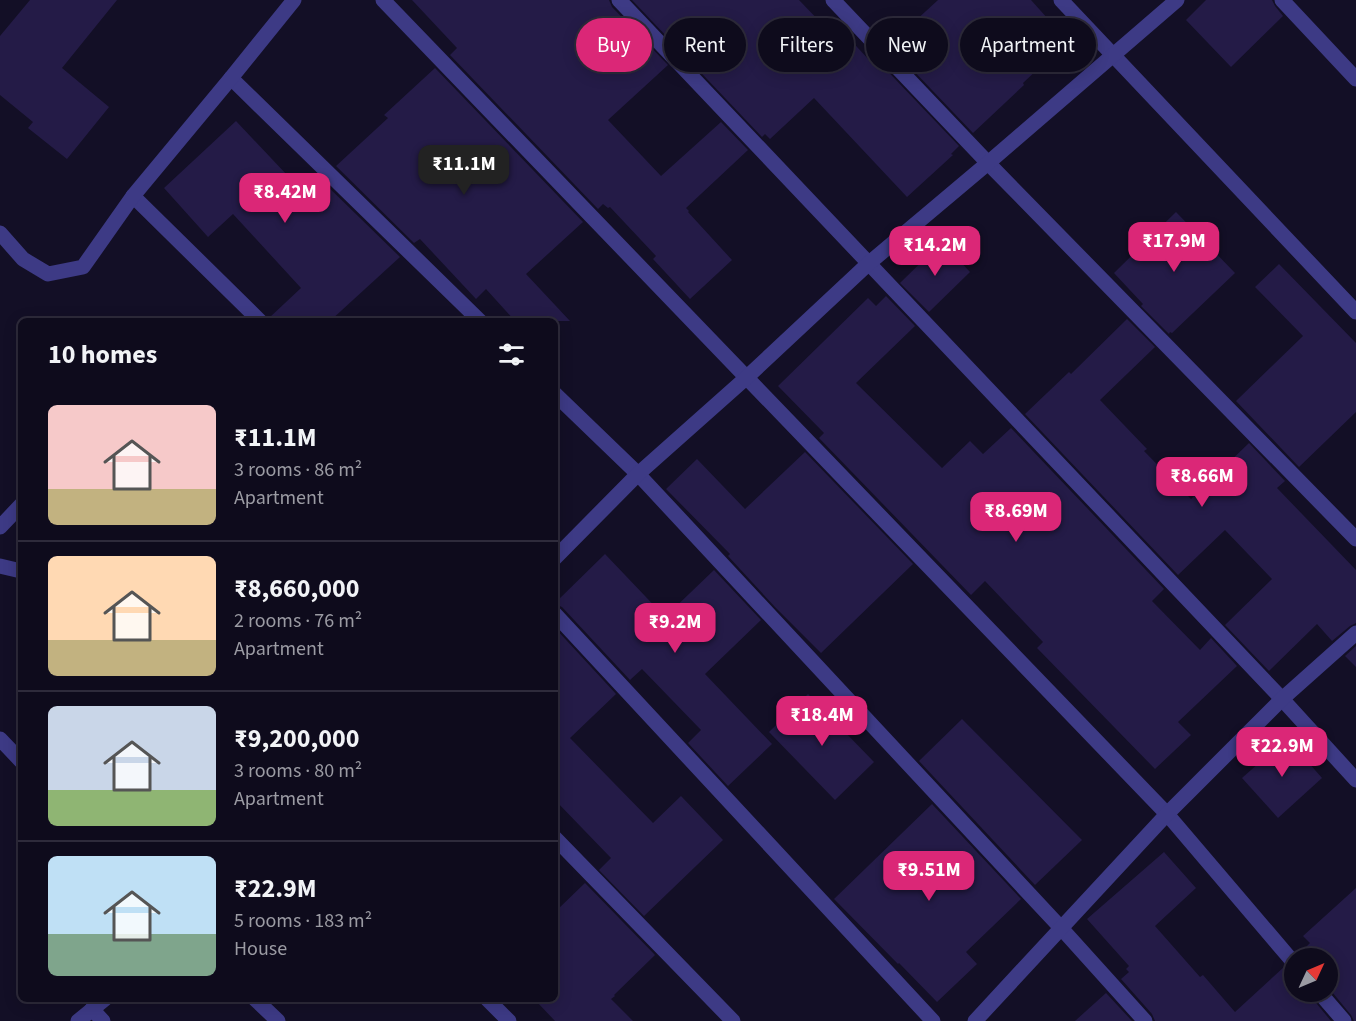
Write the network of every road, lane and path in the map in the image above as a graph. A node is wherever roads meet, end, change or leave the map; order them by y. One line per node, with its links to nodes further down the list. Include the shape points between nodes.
1 (294, 0): 9 (street)
2 (383, 0): 18 (street)
3 (619, 0): 14 (street)
4 (833, 0): 11 (street)
5 (1061, 0): 8 (street)
6 (1177, 0): 8 (street)
7 (1282, 0): 10 (street)
8 (1114, 55): 11 (street); 15 (street)
9 (231, 78): 12 (street); 17 (street)
10 (1356, 79)
11 (988, 164): 14 (street); 23 (street)
12 (133, 196): 13 (street, via 83,267 48,274 24,259); 16 (street)
13 (0, 233)
14 (868, 264): 18 (street); 29 (street)
15 (1356, 312)
16 (257, 318)
17 (477, 318)
18 (746, 378): 20 (street); 33 (street)
19 (558, 397): 20 (street)
20 (638, 474): 24 (street); 35 (street)
21 (18, 508): 22 (street)
22 (0, 527)
23 (1356, 539)
24 (558, 555)
25 (0, 566): 26 (street)
26 (18, 570)
27 (558, 617): 45 (street)
28 (1356, 633): 29 (street)
29 (1282, 699): 32 (street); 33 (street)
30 (0, 739): 31 (street)
31 (18, 758)
32 (1356, 780)
33 (1167, 814): 35 (street); 36 (street)
34 (558, 841): 44 (street)
35 (1062, 929): 46 (street); 47 (street)
36 (1284, 951)
37 (258, 1002): 42 (street)
38 (490, 1002): 43 (street)
39 (1327, 1002): 48 (street)
40 (97, 1015): 41 (street)
41 (78, 1021)
42 (278, 1021)
43 (508, 1021)
44 (733, 1021)
45 (933, 1021)
46 (975, 1021)
47 (1145, 1021)
48 (1344, 1021)

